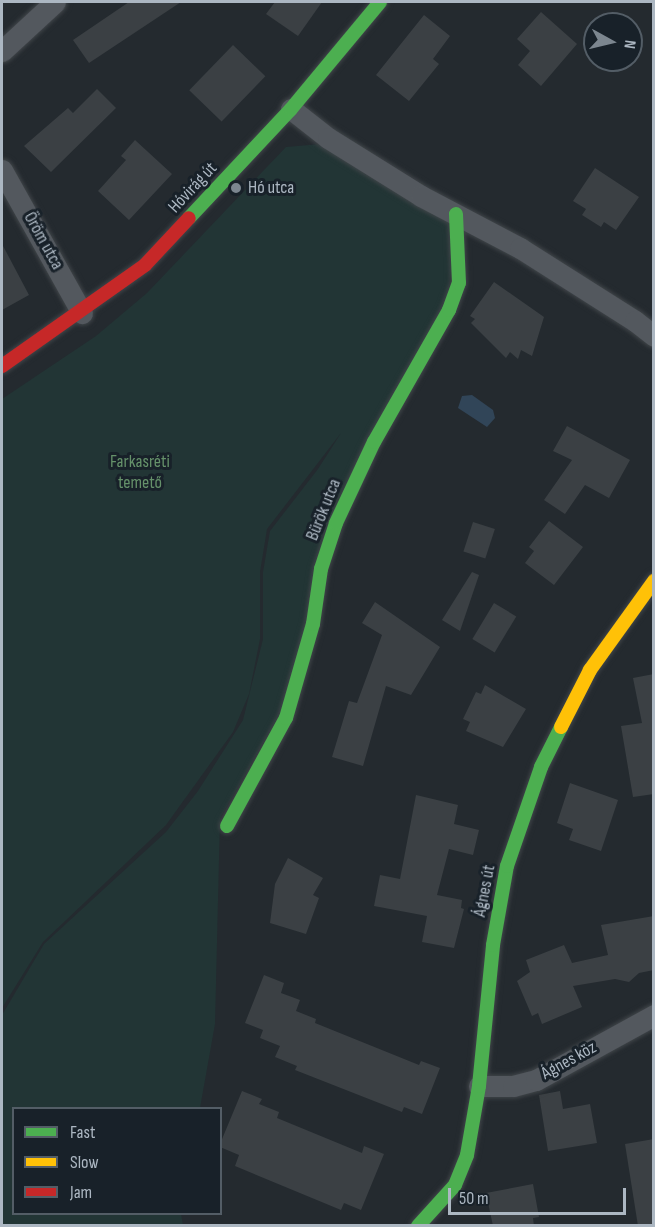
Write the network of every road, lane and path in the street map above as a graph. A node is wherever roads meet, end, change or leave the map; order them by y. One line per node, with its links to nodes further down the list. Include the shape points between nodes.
1 (55, 2): 3 (street)
2 (380, 2): 4 (street, Hóvirág út)
3 (2, 51)
4 (291, 109): 6 (street, via 328,138); 7 (street, Hóvirág út, via 145,265)
5 (2, 170): 7 (street, Öröm utca)
6 (456, 214): 8 (street, via 520,248); 11 (street, Bürök utca, via 459,283 449,310 374,442 336,523 321,569 305,655 286,718)
7 (82, 313): 9 (street, Hóvirág út)
8 (654, 336)
9 (2, 366)
10 (654, 581): 13 (street, Ágnes út, via 579,691 541,767 522,819 507,866 493,945)
11 (227, 826)
12 (654, 1015): 13 (street, Ágnes köz, via 536,1080 513,1086)
13 (479, 1086): 14 (street, Ágnes út, via 467,1155 455,1185)
14 (418, 1226)

